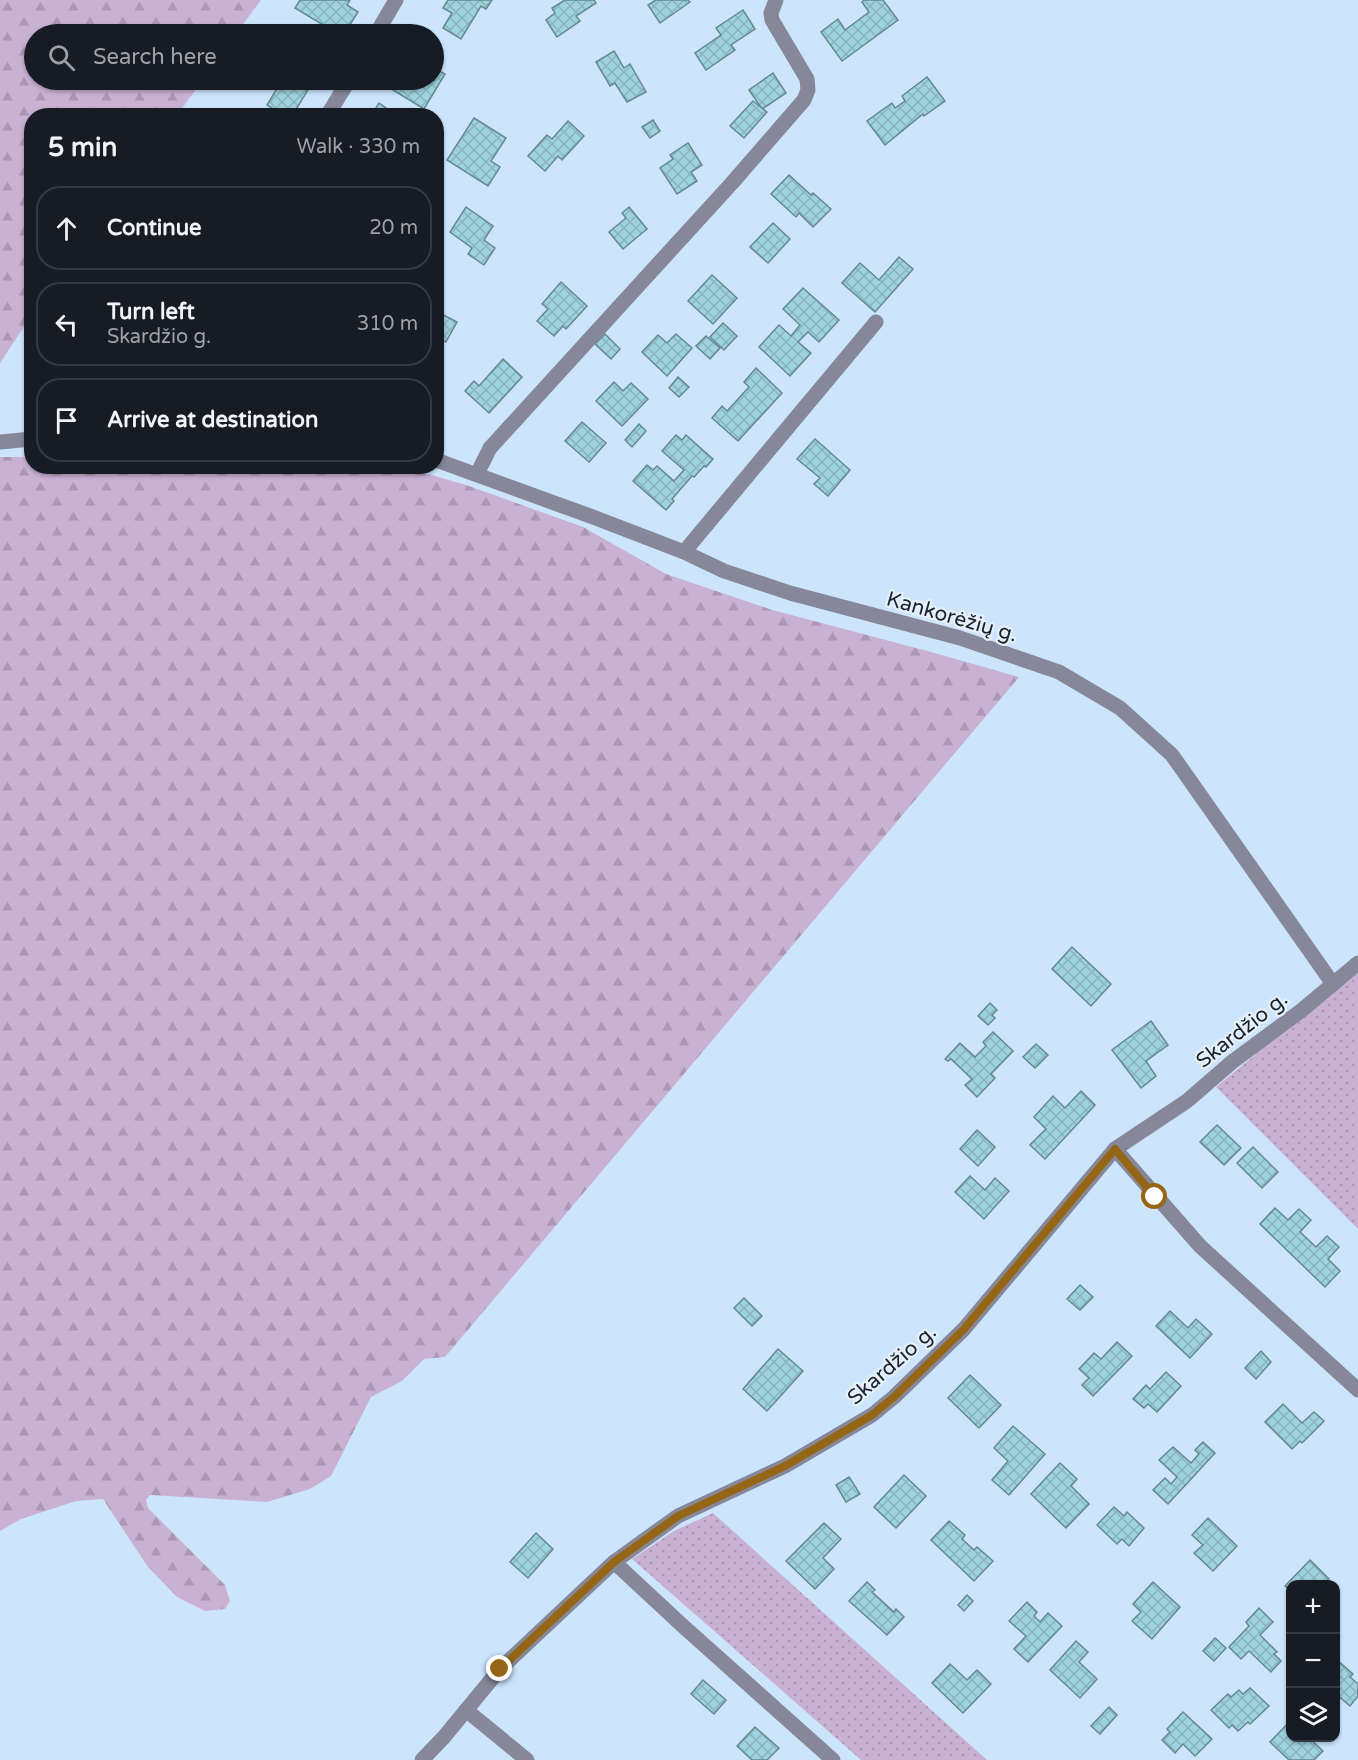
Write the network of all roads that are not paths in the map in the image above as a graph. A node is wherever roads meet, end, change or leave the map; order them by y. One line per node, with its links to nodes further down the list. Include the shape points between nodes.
1 (396, 0): 3 (street)
2 (776, 0): 10 (street, via 772,20 807,79 804,100 490,448)
3 (382, 24)
4 (343, 90): 5 (street)
5 (332, 108)
6 (876, 322): 11 (street)
7 (24, 440): 8 (street)
8 (0, 442)
9 (444, 463): 10 (street, Kankorėžių g.)
10 (477, 474): 11 (street, Kankorėžių g.)
11 (684, 552): 13 (street, Kankorėžių g., via 724,571 790,593 960,638 1048,668 1120,708 1172,755)
12 (1358, 963): 13 (street, Skardžio g.)
13 (1333, 984): 14 (street, Skardžio g., via 1187,1101)
14 (1115, 1149): 15 (street, via 1200,1246); 16 (street, Skardžio g., via 964,1329 894,1397 872,1415 785,1466 678,1516)
15 (1358, 1390)
16 (614, 1562): 17 (street, Skardžio g., via 500,1669); 20 (street)
17 (466, 1710): 18 (street, Skardžio g.); 19 (street)
18 (422, 1760)
19 (527, 1760)
20 (833, 1760)

